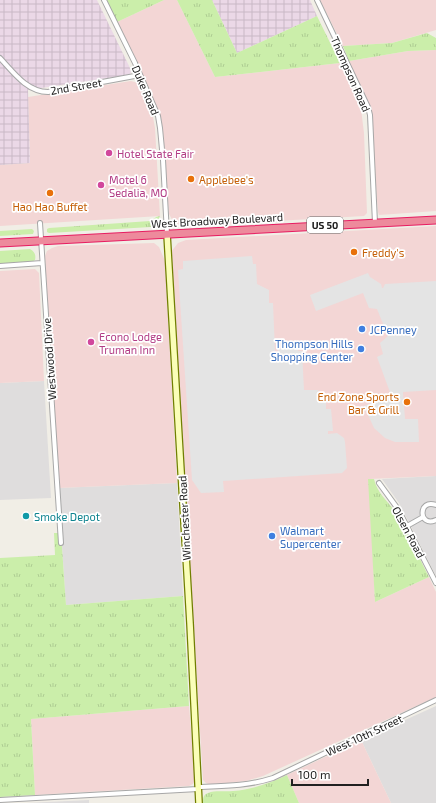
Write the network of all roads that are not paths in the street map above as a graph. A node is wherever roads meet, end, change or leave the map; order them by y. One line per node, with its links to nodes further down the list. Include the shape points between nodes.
1 (104, 0): 4 (street, Duke Road)
2 (317, 0): 7 (street, Thompson Road, via 368,107)
3 (0, 58): 4 (street, 2nd Street, via 21,80 41,92)
4 (140, 75): 8 (street, Duke Road, via 159,122 164,167)
5 (436, 220): 7 (highway, West Broadway Boulevard / US 50)
6 (40, 223): 9 (street, Westwood Drive)
7 (375, 223): 8 (highway, West Broadway Boulevard / US 50)
8 (166, 234): 9 (highway, West Broadway Boulevard / US 50); 21 (street, Winchester Road)
9 (41, 241): 10 (highway, West Broadway Boulevard / US 50); 11 (street, Westwood Drive)
10 (0, 243)
11 (42, 263): 12 (street); 18 (street, Westwood Drive)
12 (0, 266)
13 (379, 483): 17 (street, Olsen Road, via 394,502)
14 (436, 506): 15 (street, via 425,506 422,511)
15 (423, 517): 16 (street, via 430,522); 17 (street)
16 (436, 520)
17 (407, 526): 19 (street, Olsen Road)
18 (61, 543)
19 (436, 583)
20 (436, 700): 21 (street, West 10th Street, via 273,778 242,785)
21 (198, 788): 22 (street, West 10th Street); 23 (street, Winchester Road)
22 (0, 800)
23 (199, 803)

